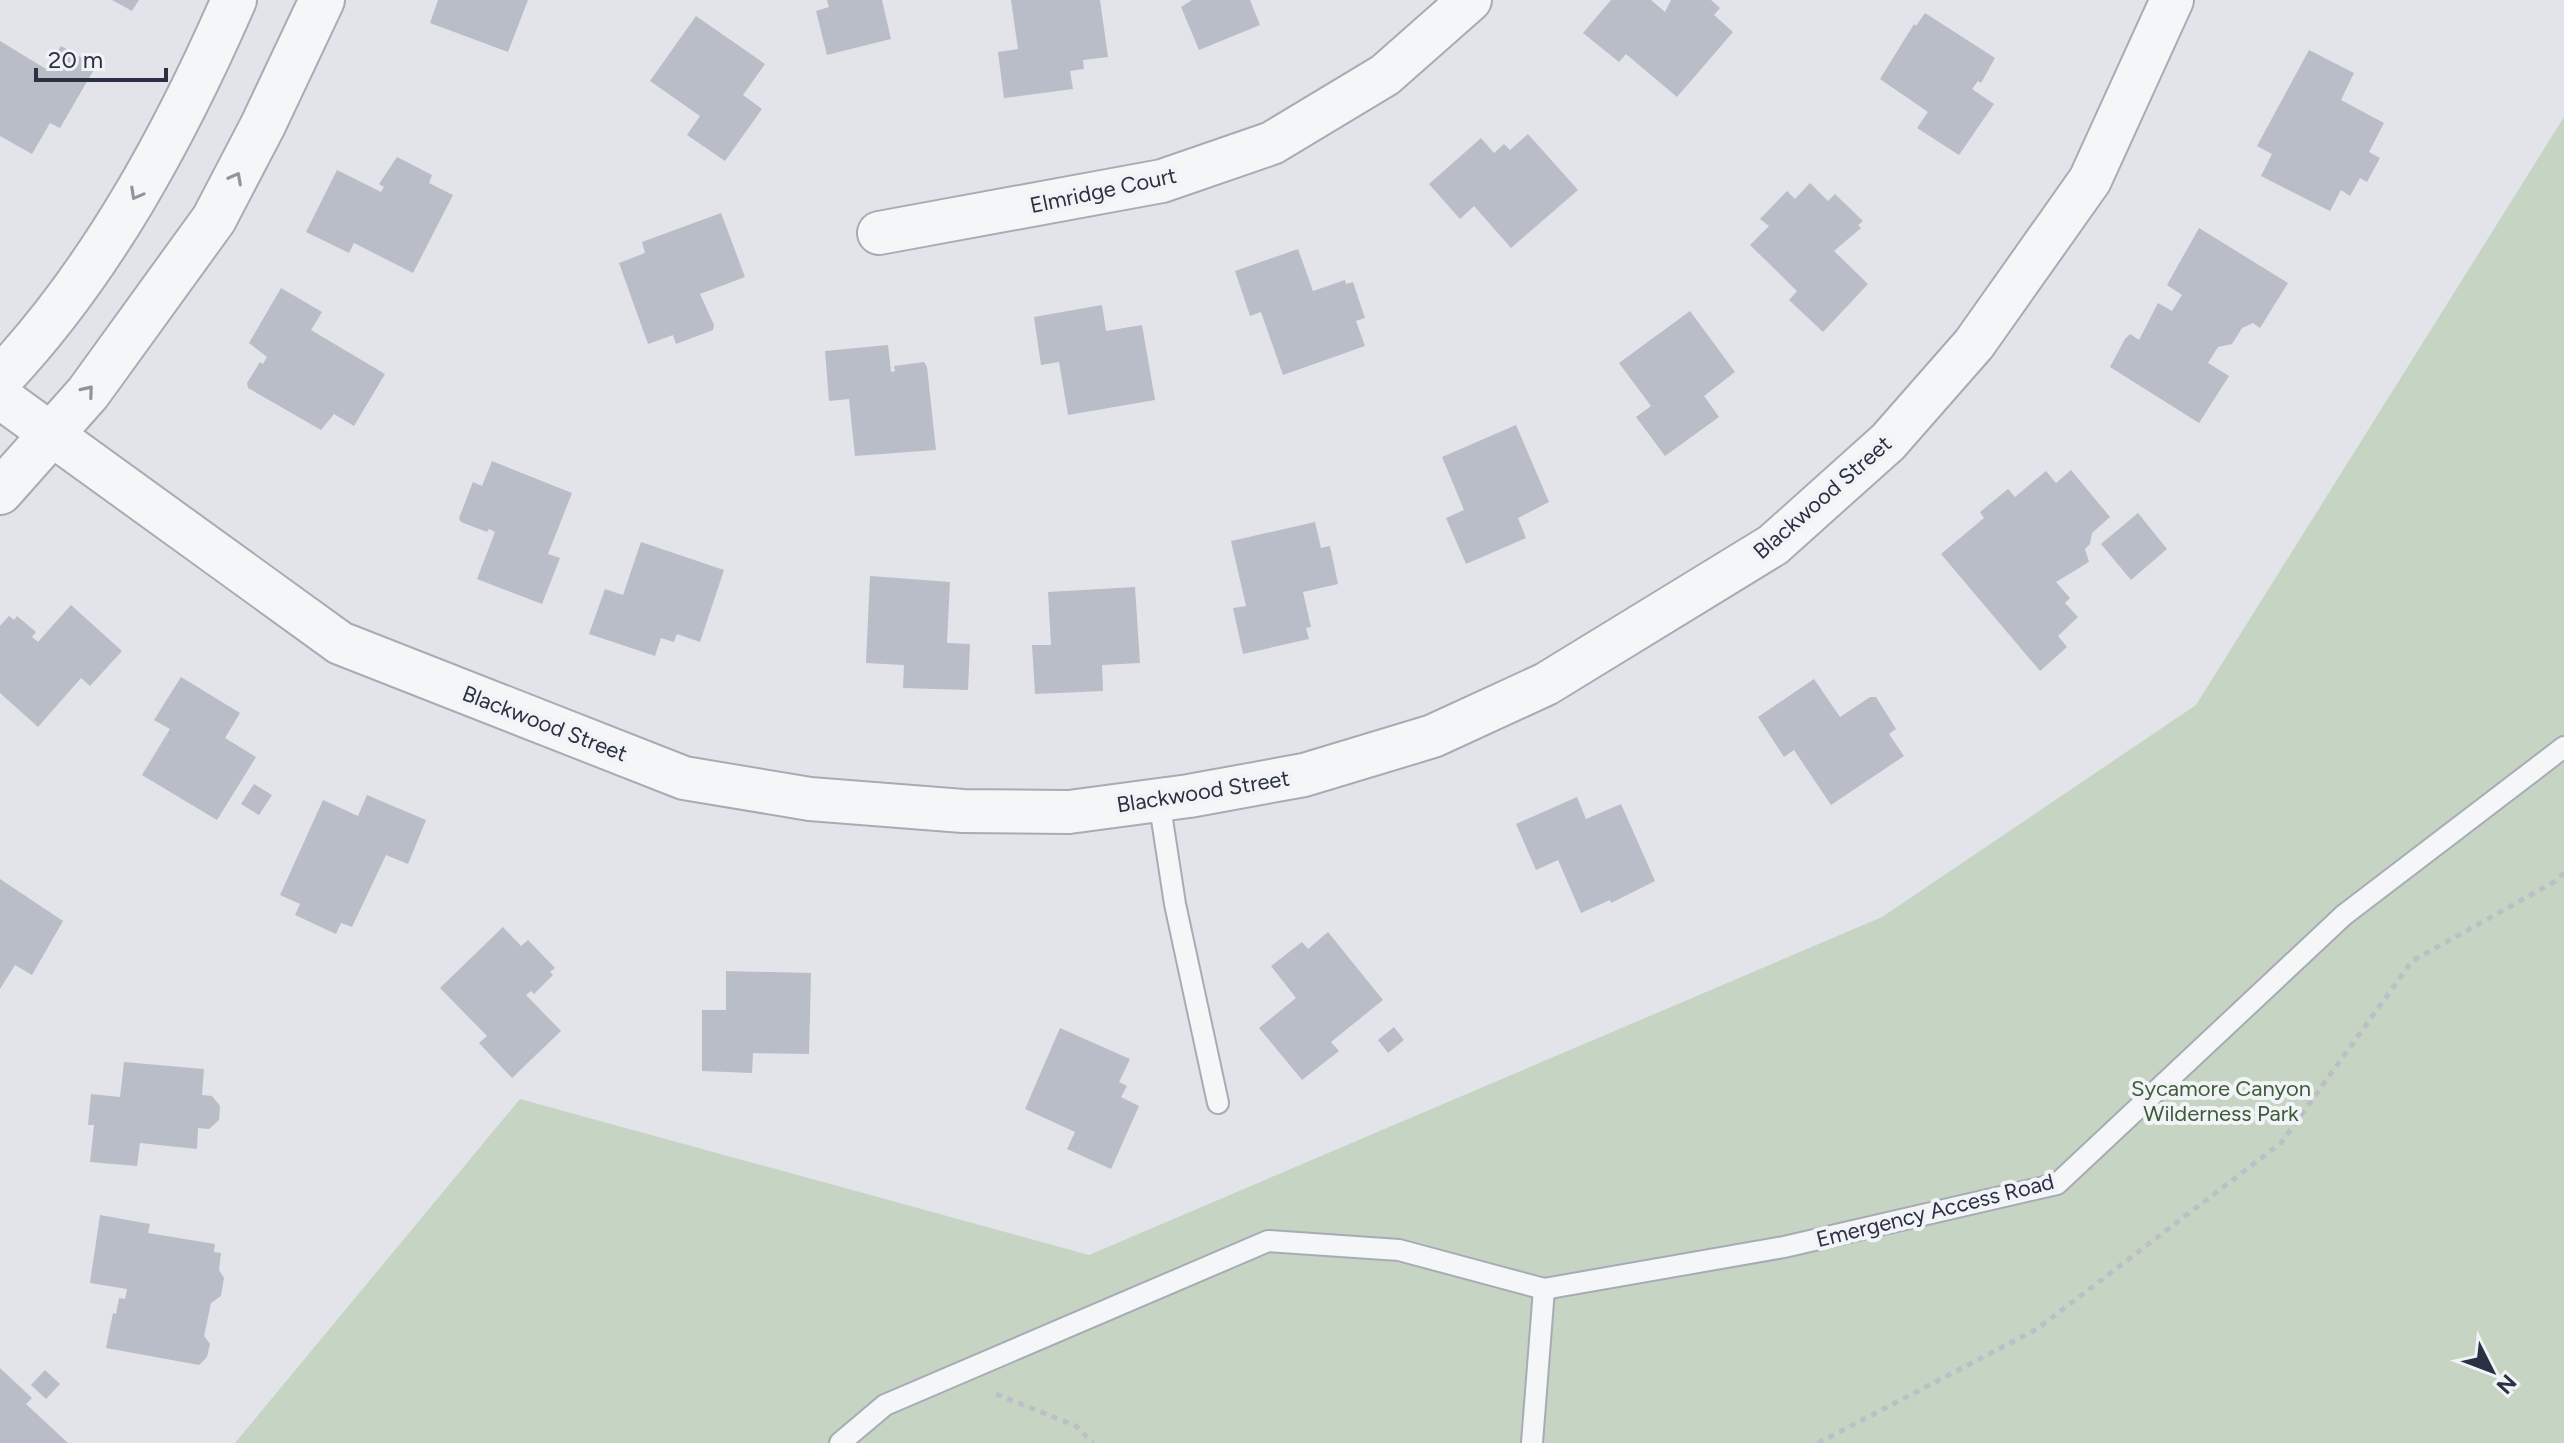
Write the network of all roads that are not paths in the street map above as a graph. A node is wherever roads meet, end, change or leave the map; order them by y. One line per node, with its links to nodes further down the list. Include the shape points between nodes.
1 (234, 0): 6 (street, one-way to 6, via 195,90 128,208 34,343)
2 (322, 0): 8 (street, one-way to 2, via 88,393 214,219)
3 (1470, 0): 5 (street, Elmridge Court, via 1385,75 1272,143 1162,181)
4 (2172, 0): 11 (street, Blackwood Street, via 2090,180 1974,344 1888,442 1773,545 1546,684 1433,736 1304,775)
5 (879, 233)
6 (0, 379)
7 (0, 397): 8 (street, Blackwood Street)
8 (49, 434): 9 (street); 11 (street, Blackwood Street, via 340,643 684,778 810,799 963,811 1069,812)
9 (0, 492)
10 (2564, 747): 13 (lane, Emergency Access Road, via 2344,915 2057,1184 1784,1247)
11 (1159, 800): 12 (lane, via 1175,904)
12 (1218, 1103)
13 (1544, 1289): 14 (lane, via 1399,1250 1268,1241 885,1405); 15 (lane)
14 (840, 1443)
15 (1532, 1443)

